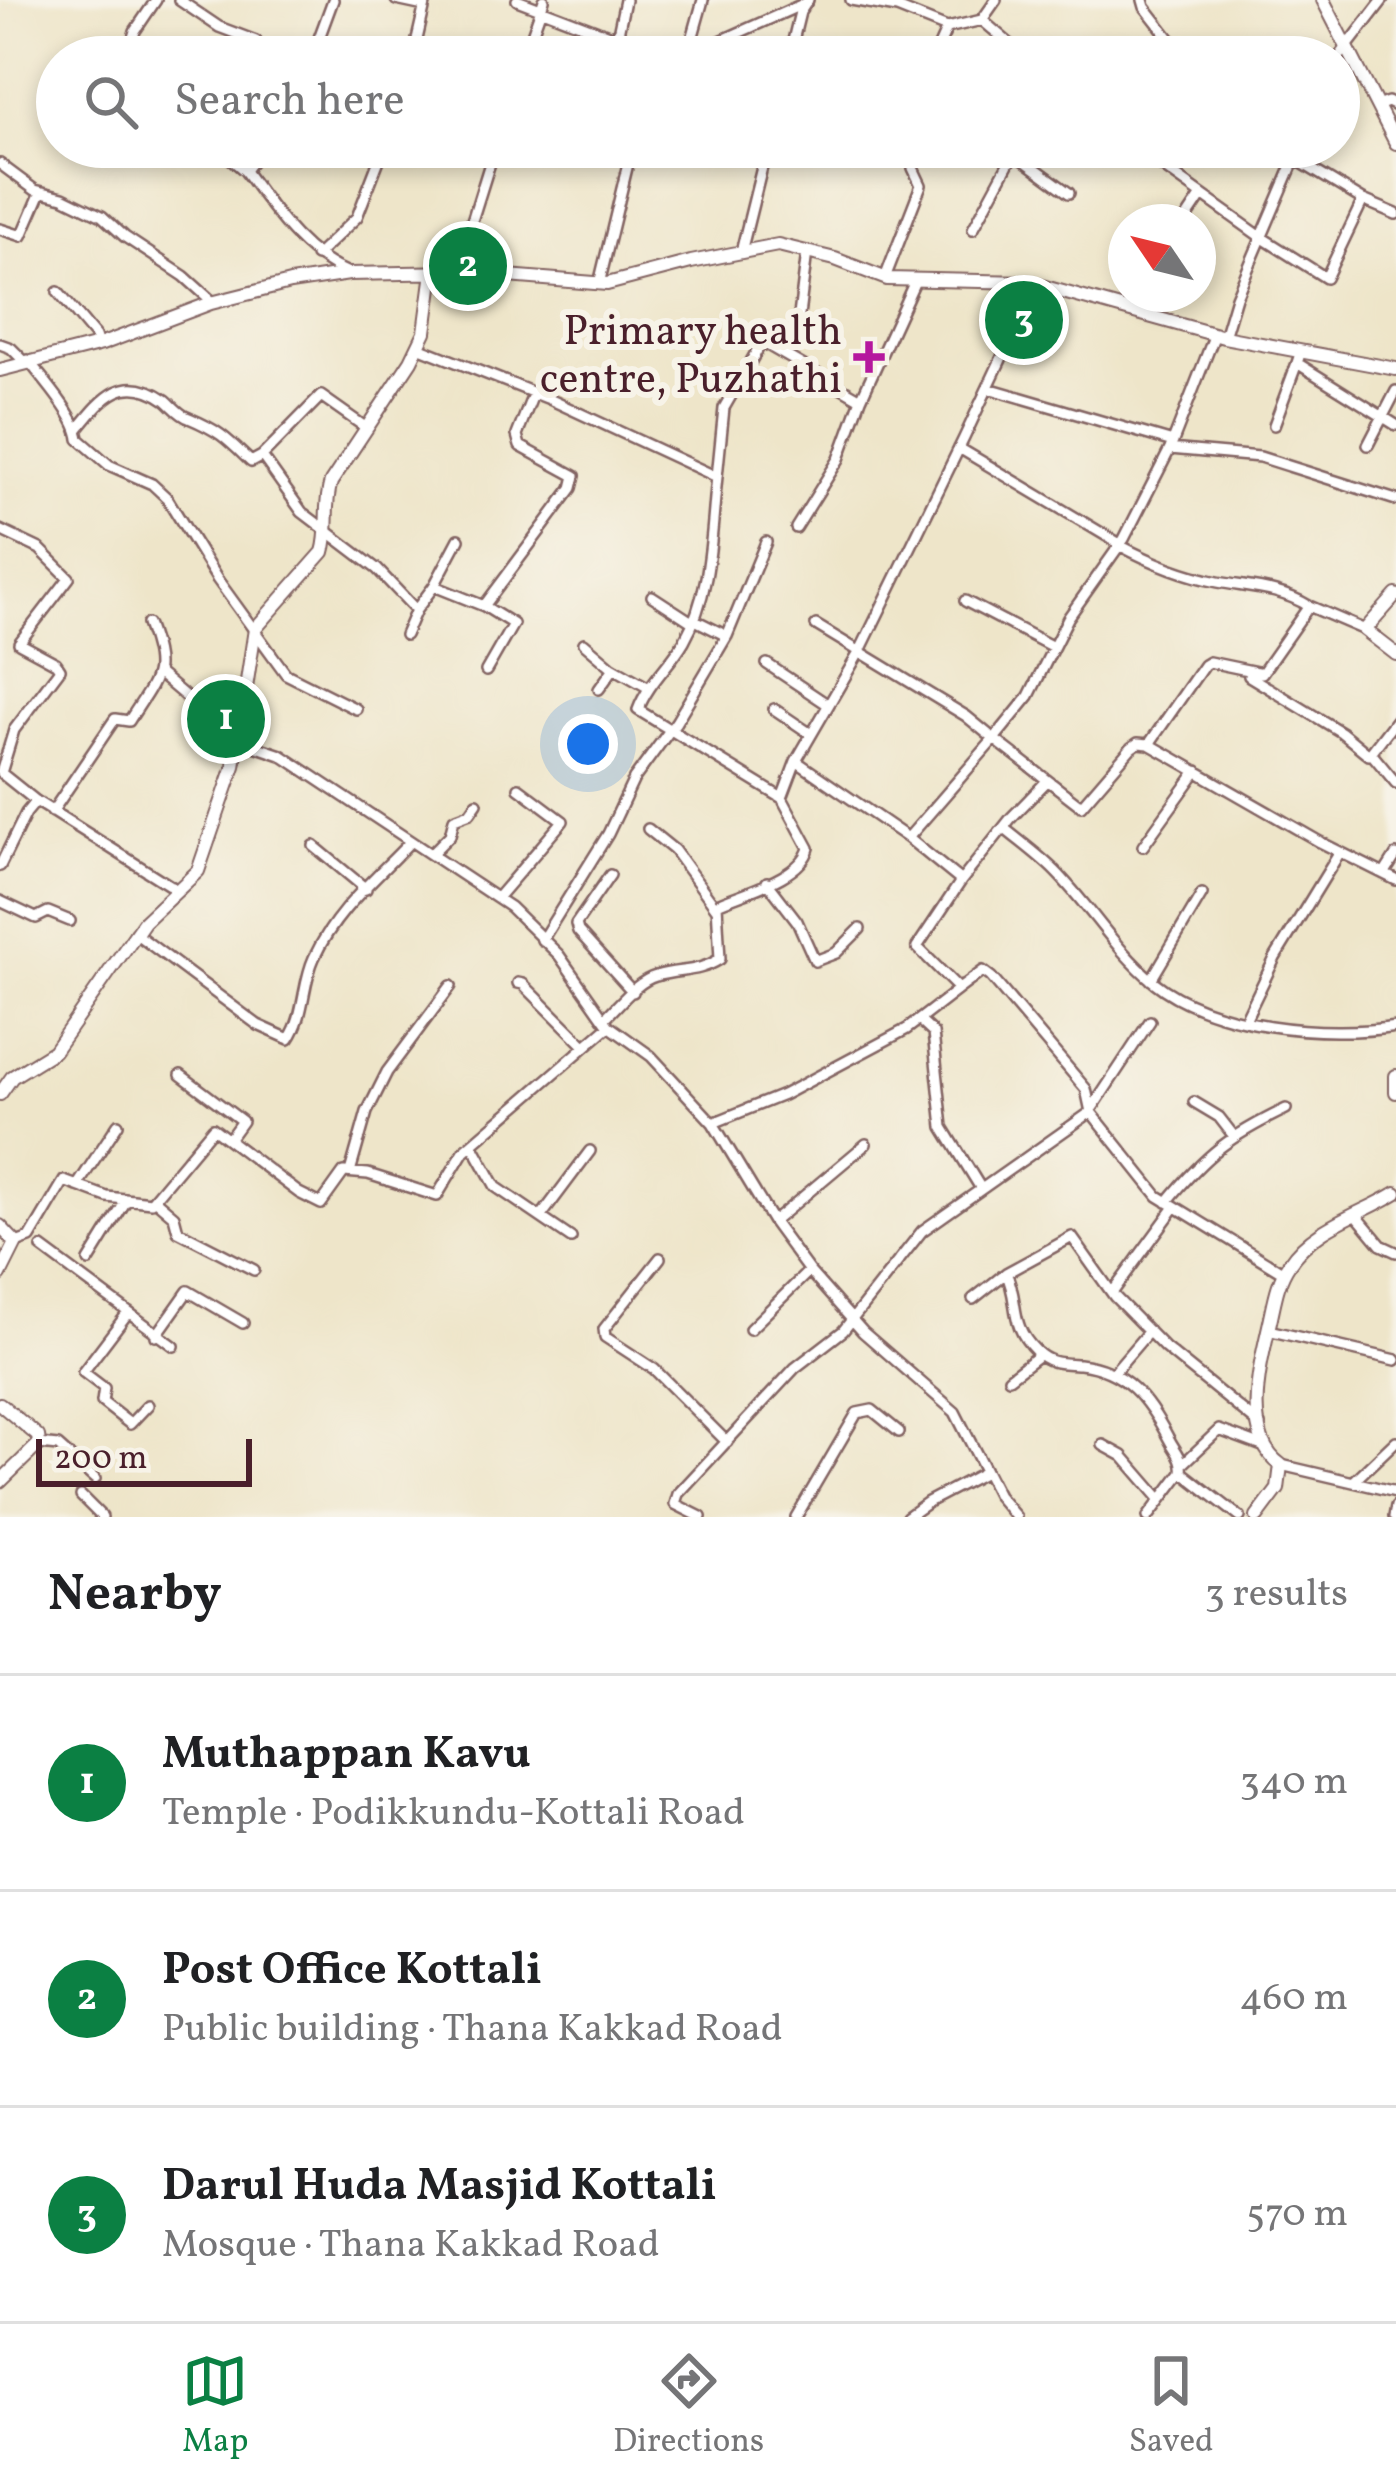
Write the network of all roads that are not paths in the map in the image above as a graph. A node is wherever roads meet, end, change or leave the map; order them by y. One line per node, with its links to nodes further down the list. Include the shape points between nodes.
1 (156, 0): 21 (street)
2 (179, 0): 18 (street)
3 (206, 0): 18 (street)
4 (333, 0): 23 (street)
5 (396, 0): 15 (street)
6 (517, 0): 16 (street)
7 (625, 0): 27 (street)
8 (703, 0): 28 (street)
9 (851, 0): 17 (street)
10 (996, 0): 19 (street)
11 (1143, 0): 33 (street)
12 (1323, 0): 34 (main road)
13 (1383, 0): 35 (street)
14 (806, 2): 29 (street); 30 (street)
15 (425, 3): 24 (street)
16 (542, 4): 25 (street); 26 (street)
17 (906, 6): 20 (street)
18 (197, 12): 22 (street)
19 (982, 20): 20 (street); 32 (street)
20 (947, 28): 31 (street)
21 (133, 36)
22 (243, 36)
23 (320, 36)
24 (418, 36)
25 (531, 36)
26 (613, 36)
27 (617, 36)
28 (693, 36)
29 (731, 36)
30 (795, 36)
31 (943, 36)
32 (1001, 36)
33 (1169, 36)
34 (1337, 36)
35 (1355, 36)
36 (1360, 78): 37 (main road)
37 (1378, 106): 38 (street); 39 (main road)
38 (1396, 106)
39 (1396, 143)
40 (0, 164): 54 (street)
41 (242, 168): 53 (street)
42 (247, 168): 53 (street)
43 (376, 168): 65 (street, via 357,217)
44 (488, 168): 67 (street)
45 (627, 168): 72 (street)
46 (761, 168): 63 (street)
47 (914, 168): 69 (street, via 921,185)
48 (1002, 168): 61 (street)
49 (1035, 168): 55 (street)
50 (1164, 168): 56 (street)
51 (1289, 168): 62 (street)
52 (1319, 168): 57 (street)
53 (245, 171): 65 (street)
54 (41, 192): 60 (street, via 22,236); 74 (street, via 102,216)
55 (1069, 193)
56 (1202, 195): 58 (street); 62 (street)
57 (1363, 200): 59 (street); 62 (street, via 1326,278)
58 (1196, 204)
59 (1396, 214)
60 (0, 229)
61 (973, 229)
62 (1261, 237): 77 (street)
63 (741, 253): 64 (main road, via 778,245); 72 (main road)
64 (808, 253): 69 (main road); 81 (street, via 796,338)
65 (316, 256): 68 (street)
66 (433, 272): 67 (main road); 68 (main road); 80 (main road)
67 (456, 272): 72 (main road)
68 (349, 274): 74 (main road)
69 (885, 278): 70 (main road)
70 (915, 280): 71 (main road); 89 (street)
71 (1027, 282): 75 (main road); 86 (street)
72 (599, 284)
73 (58, 292): 79 (street)
74 (213, 302): 79 (main road)
75 (1108, 305)
76 (1134, 312): 77 (main road)
77 (1219, 335): 82 (main road); 95 (street)
78 (0, 344): 83 (street)
79 (98, 345): 83 (main road)
80 (418, 347): 88 (street); 93 (main road)
81 (783, 355): 89 (street); 99 (street, via 762,342 724,408)
82 (1299, 357): 84 (main road); 90 (street); 91 (street)
83 (26, 361): 85 (main road); 94 (street, via 57,391)
84 (1396, 369)
85 (0, 370)
86 (988, 388): 95 (street); 97 (street)
87 (1396, 391): 90 (street)
88 (534, 392): 99 (street); 111 (street, via 520,446 575,476)
89 (861, 398): 101 (street, via 839,459)
90 (1383, 416): 92 (street); 96 (street)
91 (1274, 425)
92 (1396, 425)
93 (365, 427): 98 (street, via 321,396); 102 (main road, via 331,482)
94 (78, 428): 98 (street, via 107,394 137,389 218,430 251,462); 117 (street, via 79,440 109,465 167,498)
95 (1171, 446): 100 (street, via 1260,457); 106 (street)
96 (1368, 446)
97 (959, 448): 106 (street); 123 (street)
98 (262, 456): 102 (street, via 302,512)
99 (717, 477): 114 (street, via 703,595)
100 (1396, 500)
101 (796, 528)
102 (325, 529): 113 (street); 117 (main road, via 323,552)
103 (0, 530): 148 (street, via 40,549 69,578 19,643 60,669 14,730 1,773)
104 (459, 538): 107 (street)
105 (766, 542): 120 (street)
106 (1120, 545): 112 (street, via 1157,565 1281,591); 122 (street)
107 (434, 586): 111 (street); 113 (street)
108 (1396, 595): 118 (main road)
109 (652, 596): 114 (street)
110 (964, 602): 122 (street)
111 (484, 606): 128 (street, via 513,624)
112 (1309, 606): 118 (street); 127 (street, via 1266,670)
113 (416, 610): 119 (street)
114 (692, 621): 120 (street); 130 (street)
115 (147, 623): 129 (street)
116 (816, 625): 123 (street)
117 (255, 628): 133 (street, via 286,674); 139 (main road)
118 (1365, 630): 124 (main road)
119 (405, 635)
120 (727, 636): 136 (street)
121 (584, 643): 126 (street)
122 (1054, 647): 138 (street)
123 (860, 651): 132 (street); 138 (street)
124 (1396, 654)
125 (767, 664): 132 (street)
126 (614, 668): 130 (street); 131 (street)
127 (1239, 670): 140 (street, via 1204,665); 141 (street)
128 (486, 671)
129 (159, 674): 139 (street); 150 (street, via 129,722 115,719)
130 (649, 688): 136 (street, via 638,710)
131 (599, 689)
132 (827, 704): 137 (street)
133 (356, 709)
134 (774, 709): 137 (street)
135 (1396, 720): 141 (street)
136 (670, 730): 147 (street); 175 (street)
137 (811, 734): 142 (street)
138 (994, 739): 144 (street); 153 (street)
139 (237, 740): 154 (street, via 281,755); 166 (main road, via 198,871)
140 (1149, 744): 143 (street); 144 (street, via 1131,748 1081,806)
141 (1371, 753): 145 (street)
142 (796, 761): 147 (street); 153 (street)
143 (1197, 771): 156 (street); 157 (street)
144 (1047, 781): 152 (street)
145 (1396, 783)
146 (519, 788): 169 (street, via 563,820)
147 (782, 798): 165 (street, via 808,856)
148 (36, 801): 150 (street); 160 (street)
149 (477, 803): 158 (street, via 454,819)
150 (52, 812): 166 (street)
151 (648, 829): 171 (street)
152 (1005, 829): 164 (street); 176 (street, via 1055,871)
153 (908, 838): 164 (street)
154 (410, 842): 158 (street); 167 (street)
155 (314, 846): 167 (street)
156 (1143, 846)
157 (1340, 852): 161 (street); 182 (street)
158 (431, 854): 169 (street)
159 (1396, 855): 161 (street)
160 (0, 866)
161 (1384, 874): 163 (street)
162 (610, 875): 180 (street, via 576,924)
163 (1396, 880)
164 (961, 881): 179 (street, via 917,947)
165 (766, 882): 171 (street); 173 (street, via 815,961)
166 (177, 890): 174 (main road)
167 (366, 890): 174 (street, via 346,903 312,961 289,1039 258,1025)
168 (1202, 894): 176 (street)
169 (497, 898): 175 (street)
170 (0, 901): 172 (street, via 36,918 48,912)
171 (717, 909): 180 (street, via 720,959 701,971 652,976)
172 (70, 921)
173 (860, 929)
174 (135, 933): 190 (main road, via 53,1051)
175 (542, 940): 184 (street)
176 (1151, 980): 182 (street, via 1176,998)
177 (518, 982): 186 (street)
178 (451, 986): 201 (street, via 387,1072)
179 (959, 989): 181 (street); 193 (street, via 976,973 992,977 1086,1089)
180 (633, 992): 184 (street)
181 (919, 1020): 194 (street, via 783,1095); 203 (street, via 933,1033 944,1127)
182 (1245, 1020): 185 (street)
183 (1150, 1021): 193 (street)
184 (607, 1023): 186 (street); 194 (street, via 651,1056)
185 (1396, 1027)
186 (585, 1046): 198 (street)
187 (181, 1075): 197 (street, via 242,1121)
188 (1396, 1076): 189 (main road)
189 (1396, 1092)
190 (0, 1094)
191 (1194, 1102): 196 (street)
192 (1286, 1108): 196 (street)
193 (1090, 1112): 203 (street); 207 (street)
194 (713, 1123): 210 (street)
195 (118, 1124): 202 (street)
196 (1233, 1135): 207 (street, via 1194,1168)
197 (230, 1139): 201 (street, via 321,1204); 205 (street, via 213,1128)
198 (472, 1144): 201 (street, via 437,1196); 208 (street, via 496,1187)
199 (866, 1144): 210 (street)
200 (590, 1151): 208 (street)
201 (350, 1172)
202 (77, 1186): 206 (street); 213 (street, via 64,1180 30,1238)
203 (980, 1187): 226 (street, via 922,1231)
204 (1396, 1192): 209 (main road)
205 (154, 1199): 206 (street); 218 (street, via 178,1231)
206 (126, 1201): 217 (street)
207 (1171, 1204): 221 (street); 223 (street)
208 (542, 1215): 212 (street)
209 (1356, 1215): 215 (street); 221 (main road, via 1319,1232)
210 (773, 1222): 219 (street)
211 (0, 1226): 213 (main road)
212 (571, 1238)
213 (16, 1243): 222 (main road)
214 (42, 1248): 225 (street)
215 (1396, 1252)
216 (660, 1258): 244 (street, via 605,1336 654,1369)
217 (89, 1261)
218 (254, 1270)
219 (809, 1271): 226 (street); 228 (street)
220 (1006, 1273): 223 (street, via 1072,1237); 224 (street); 233 (street, via 1016,1325)
221 (1284, 1273): 229 (main road)
222 (0, 1275)
223 (1112, 1292): 230 (street)
224 (973, 1299)
225 (128, 1314): 231 (street); 238 (street, via 83,1372 104,1388 102,1402 130,1424)
226 (853, 1319): 244 (street); 250 (street, via 955,1412)
227 (243, 1323): 231 (street, via 188,1291)
228 (750, 1329)
229 (1268, 1330): 234 (street); 240 (main road, via 1255,1381)
230 (1149, 1331): 235 (street); 240 (street)
231 (156, 1336): 232 (street)
232 (174, 1346)
233 (1040, 1355): 235 (street); 236 (street)
234 (1396, 1360)
235 (1114, 1372): 249 (street, via 1141,1395)
236 (1009, 1378)
237 (0, 1403): 239 (main road)
238 (148, 1405)
239 (12, 1413): 241 (street); 245 (main road)
240 (1259, 1425): 247 (main road)
241 (0, 1426)
242 (898, 1432): 260 (street, via 876,1412 857,1413)
243 (1396, 1440): 252 (street)
244 (727, 1442): 259 (street, via 678,1494 675,1504)
245 (38, 1444): 251 (street, via 58,1446); 253 (main road)
246 (1103, 1445): 256 (street)
247 (1265, 1447): 248 (main road); 249 (street, via 1219,1430)
248 (1281, 1465): 252 (street); 265 (main road, via 1279,1489)
249 (1183, 1467): 256 (street); 264 (street)
250 (986, 1472): 261 (street); 262 (street)
251 (95, 1479)
252 (1354, 1481): 254 (street)
253 (0, 1482)
254 (1396, 1492)
255 (81, 1496): 258 (street)
256 (1161, 1500): 263 (street)
257 (1396, 1506): 266 (street)
258 (102, 1517)
259 (701, 1517)
260 (796, 1517)
261 (907, 1517)
262 (1016, 1517)
263 (1148, 1517)
264 (1240, 1517)
265 (1256, 1517)
266 (1394, 1517)

